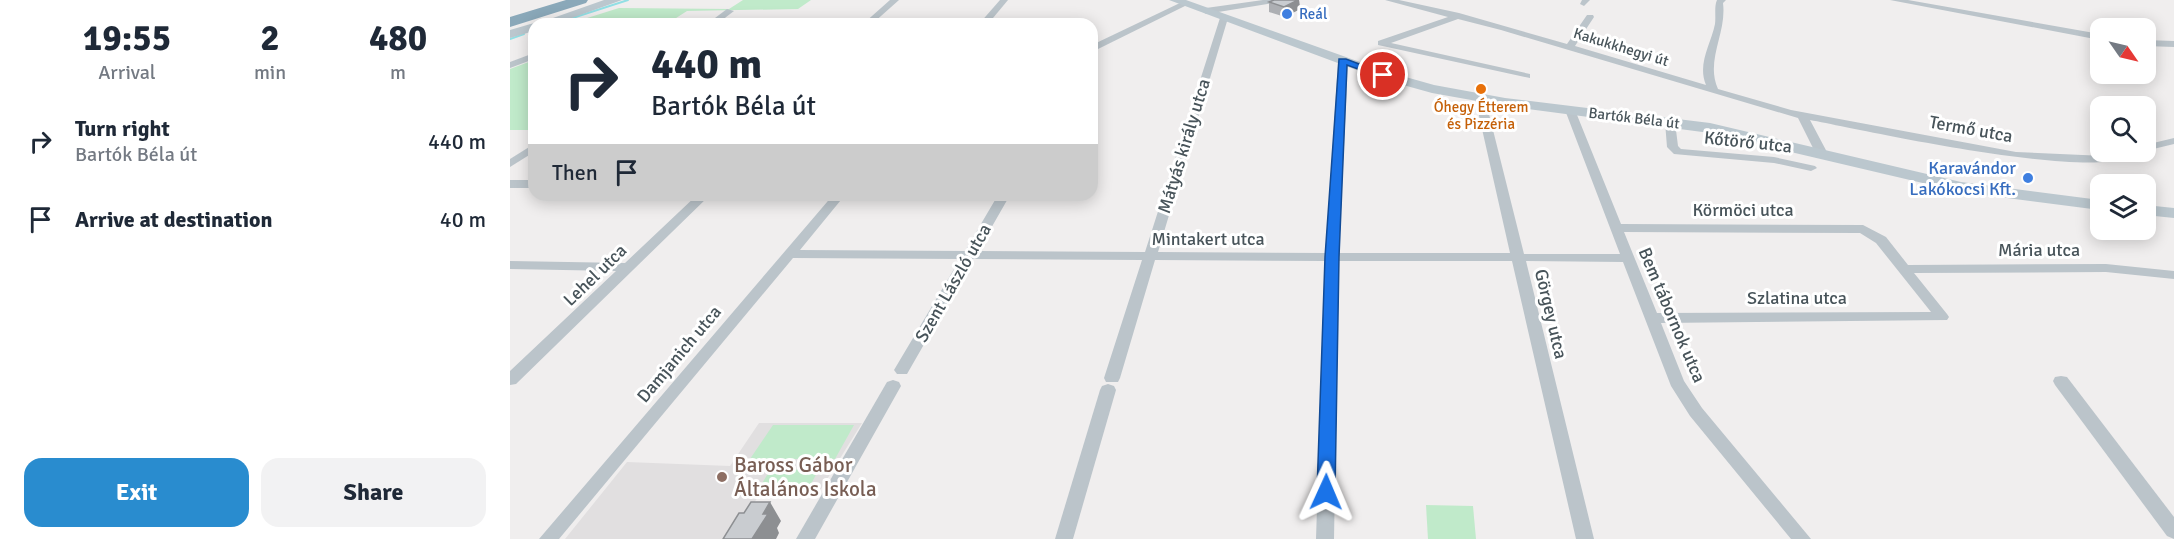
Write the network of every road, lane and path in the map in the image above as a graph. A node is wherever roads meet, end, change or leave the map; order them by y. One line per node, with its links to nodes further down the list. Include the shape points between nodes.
1 (556, 0): 13 (highway)
2 (580, 0): 16 (highway)
3 (616, 0): 17 (street)
4 (895, 0): 19 (street)
5 (1004, 0): 20 (street)
6 (1280, 0): 12 (street)
7 (1389, 0): 14 (street, Kakukkhegyi út)
8 (1722, 0): 31 (street, via 1707,81)
9 (1894, 0): 22 (street)
10 (1180, 2): 12 (street, Bartók Béla út); 25 (street)
11 (730, 10): 18 (street)
12 (1206, 11): 21 (street, Bartók Béla út)
13 (510, 14)
14 (1459, 16): 26 (street, Kakukkhegyi út); 30 (street, via 1381,43)
15 (1590, 17): 26 (street)
16 (544, 18)
17 (560, 18)
18 (719, 18)
19 (874, 18)
20 (988, 18)
21 (1224, 18): 28 (street, Bartók Béla út); 54 (street, Mátyás király utca)
22 (2090, 35)
23 (2156, 43): 24 (street)
24 (2174, 44)
25 (1098, 46)
26 (1569, 47): 31 (street, Kakukkhegyi út)
27 (528, 58): 29 (street)
28 (1343, 61): 32 (street, Bartók Béla út, via 1414,84); 55 (street)
29 (510, 65)
30 (1527, 76)
31 (1714, 91): 34 (street, Kakukkhegyi út)
32 (1480, 98): 33 (street, Bartók Béla út); 56 (street, Görgey utca)
33 (1570, 110): 35 (street, Bartók Béla út); 51 (street, Bem tábornok utca)
34 (1802, 116): 39 (street); 40 (street, Termő utca, via 2024,155)
35 (1670, 122): 39 (street, Bartók Béla út); 42 (street, Kőtörő utca, via 1673,147 1678,152 1774,160)
36 (2174, 141): 37 (street)
37 (2156, 145)
38 (528, 151): 41 (street)
39 (1822, 154): 48 (street, Bartók Béla út, via 1961,187)
40 (2090, 158)
41 (510, 164)
42 (1811, 168)
43 (510, 184): 44 (street)
44 (528, 184)
45 (698, 201): 59 (street, Lehel utca)
46 (834, 201): 52 (street, Damjanich utca)
47 (1001, 201): 53 (street, Szent László utca)
48 (2090, 204)
49 (2156, 211): 50 (street)
50 (2174, 213)
51 (1616, 228): 57 (street, Bem tábornok utca); 60 (street, Körmöci utca, via 1856,228 1870,231 1881,240)
52 (789, 254): 53 (street, Mintakert utca); 68 (street, Damjanich utca)
53 (969, 256): 54 (street, Mintakert utca); 63 (street, Szent László utca)
54 (1150, 257): 55 (street, Mintakert utca); 70 (street, Mátyás király utca)
55 (1332, 257): 56 (street, Mintakert utca); 71 (street)
56 (1518, 258): 57 (street, Mintakert utca); 72 (street, Görgey utca)
57 (1627, 258): 62 (street, Bem tábornok utca)
58 (510, 265): 59 (street)
59 (629, 267): 64 (street, Lehel utca)
60 (1904, 268): 61 (street, Mária utca, via 2106,268); 62 (street, Szlatina utca, via 1942,317)
61 (2174, 275)
62 (1652, 318): 73 (street, Bem tábornok utca, via 1684,395)
63 (902, 370)
64 (510, 380)
65 (2061, 381): 67 (street)
66 (893, 386): 69 (street)
67 (2174, 531)
68 (548, 539)
69 (805, 539)
70 (1064, 539)
71 (1325, 539)
72 (1585, 539)
73 (1802, 539)

